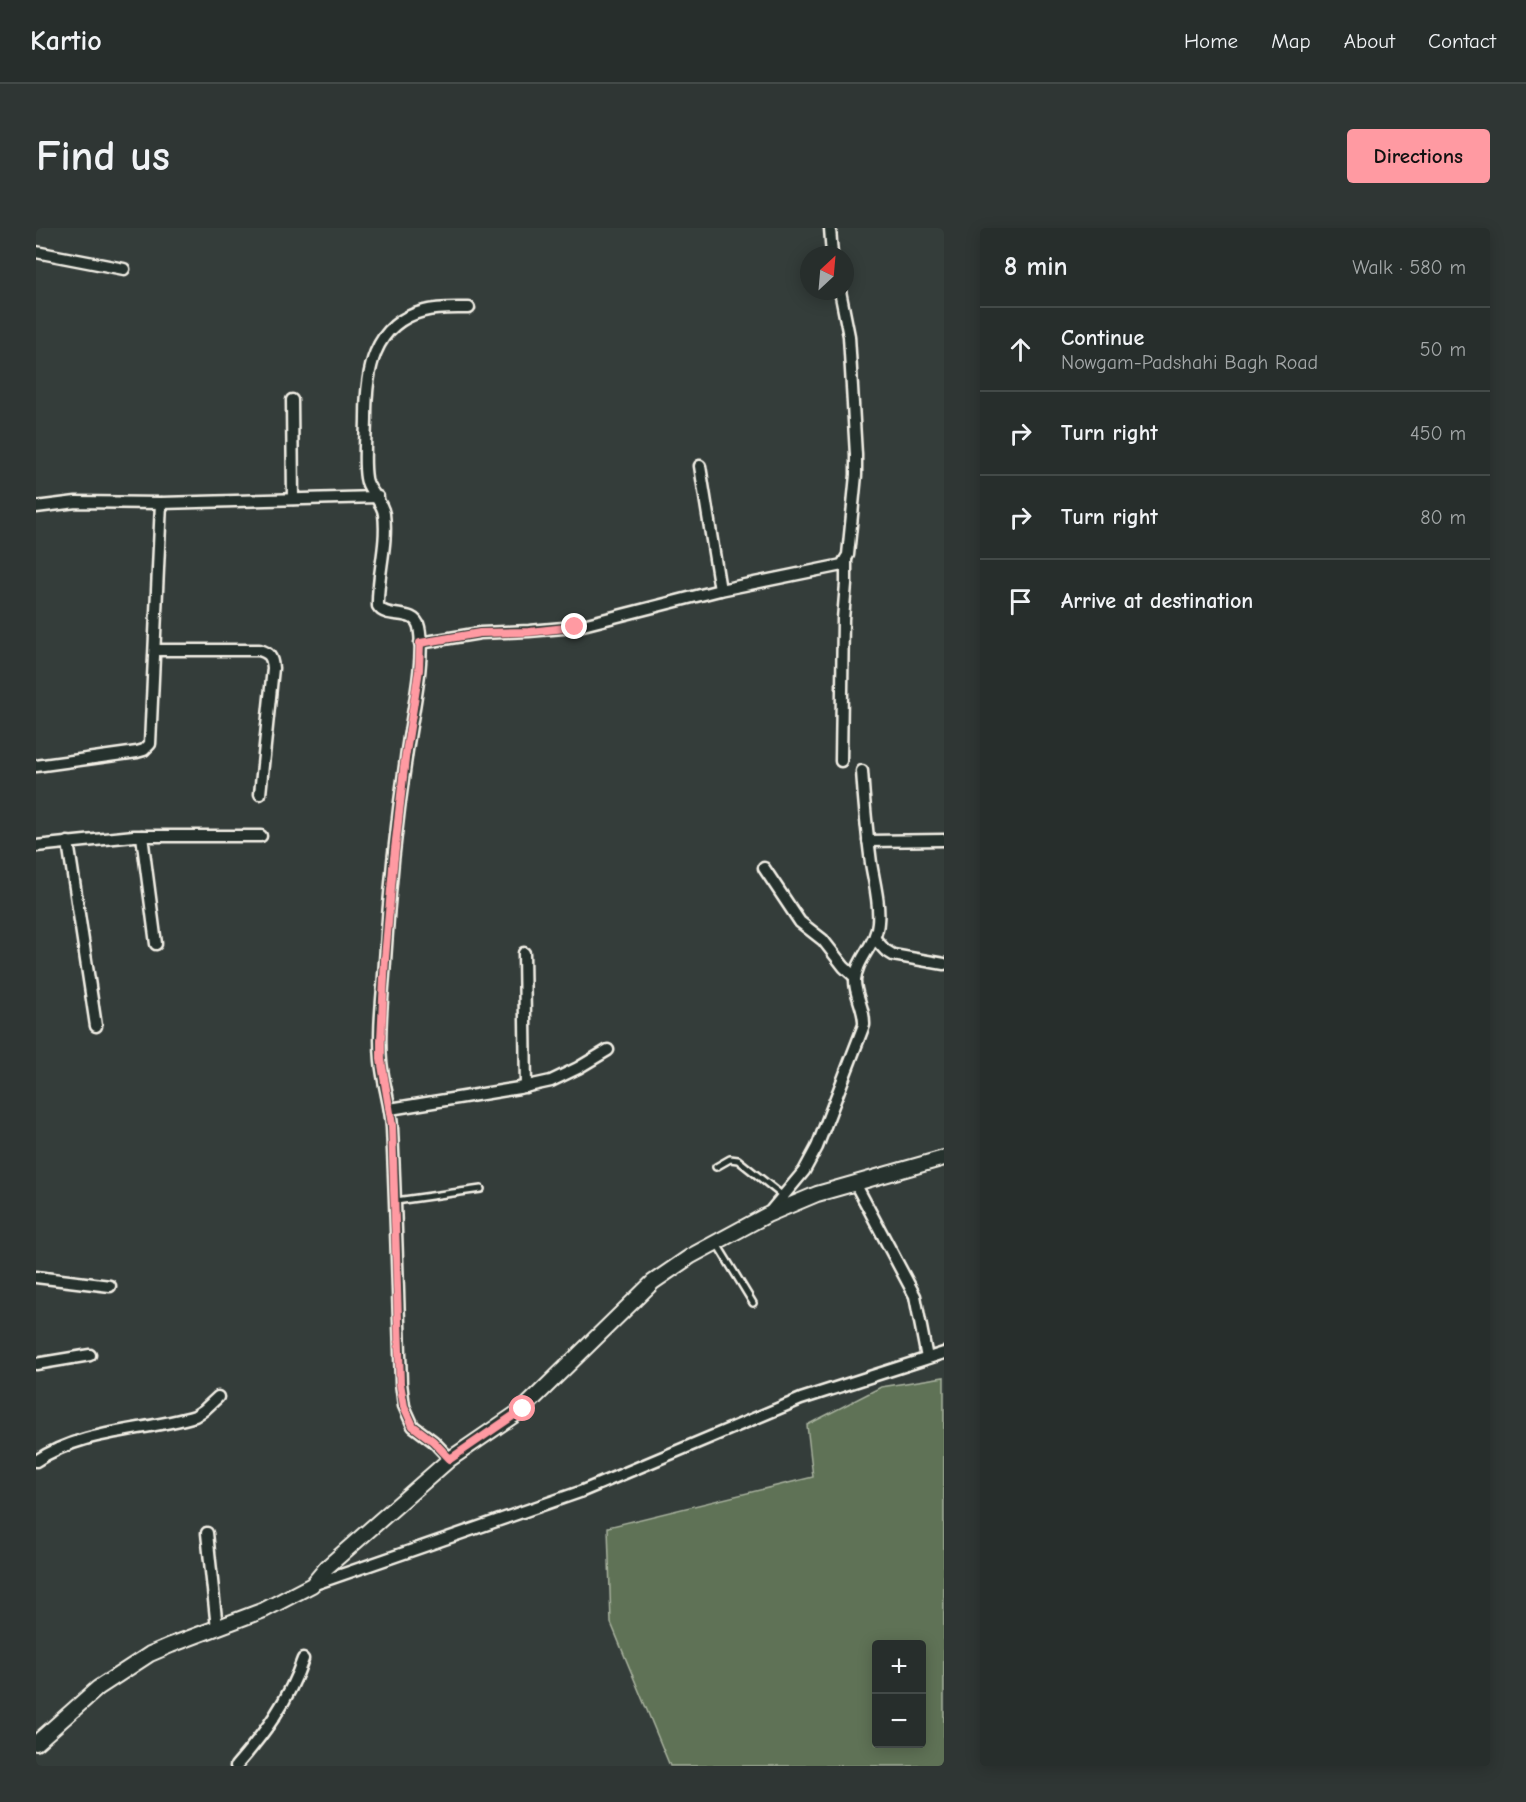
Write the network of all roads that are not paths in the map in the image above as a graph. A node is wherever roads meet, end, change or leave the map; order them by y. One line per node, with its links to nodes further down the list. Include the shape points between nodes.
1 (830, 228): 2 (street)
2 (831, 246)
3 (36, 252): 4 (street)
4 (124, 269)
5 (842, 300): 13 (street, via 849,336 856,465)
6 (470, 308): 9 (street, via 423,311 410,316 385,334 373,356 366,400 366,478)
7 (292, 400): 10 (street)
8 (700, 466): 14 (street)
9 (378, 497): 10 (street); 15 (street, via 385,532 378,606 383,612 414,618)
10 (293, 499): 11 (street)
11 (161, 503): 12 (street, via 76,502); 16 (street)
12 (36, 507)
13 (846, 559): 14 (street, via 838,567); 17 (street)
14 (720, 590): 15 (street, via 575,627 480,633)
15 (420, 643): 36 (street, via 385,958 381,1059)
16 (156, 650): 18 (street, via 148,747 137,753); 20 (street, via 259,650 269,654 273,668)
17 (841, 761)
18 (36, 766)
19 (862, 771): 24 (street)
20 (260, 794)
21 (142, 836): 22 (street); 25 (street); 29 (street)
22 (261, 836)
23 (944, 840): 24 (street)
24 (868, 841): 28 (street, via 879,920)
25 (68, 842): 26 (street); 33 (street)
26 (36, 846)
27 (764, 868): 32 (street, via 800,922 823,940)
28 (875, 939): 31 (street, via 893,955); 32 (street)
29 (156, 944)
30 (524, 953): 35 (street)
31 (944, 964)
32 (855, 977): 41 (street, via 865,1015 861,1032 817,1148)
33 (96, 1026)
34 (608, 1050): 35 (street, via 560,1077)
35 (526, 1087): 36 (street)
36 (390, 1109): 42 (street)
37 (944, 1158): 39 (main road)
38 (716, 1167): 41 (lane, via 730,1158 738,1160)
39 (855, 1183): 43 (main road); 50 (street, via 915,1296)
40 (481, 1189): 42 (lane)
41 (783, 1196): 43 (street)
42 (394, 1201): 53 (street, via 404,1406 413,1426)
43 (767, 1215): 44 (main road)
44 (716, 1243): 47 (lane); 53 (main road, via 652,1282 523,1409)
45 (36, 1277): 46 (street)
46 (110, 1286)
47 (753, 1303)
48 (944, 1353): 50 (street)
49 (90, 1356): 51 (street)
50 (927, 1359): 56 (street, via 801,1399 580,1492)
51 (36, 1364)
52 (218, 1397): 54 (street, via 195,1416 90,1438 63,1446)
53 (450, 1459): 56 (main road, via 327,1566)
54 (36, 1461)
55 (207, 1533): 57 (street)
56 (312, 1585): 57 (main road)
57 (218, 1628): 59 (main road, via 150,1654 123,1671)
58 (303, 1659): 60 (street, via 281,1707)
59 (36, 1743)
60 (236, 1766)

